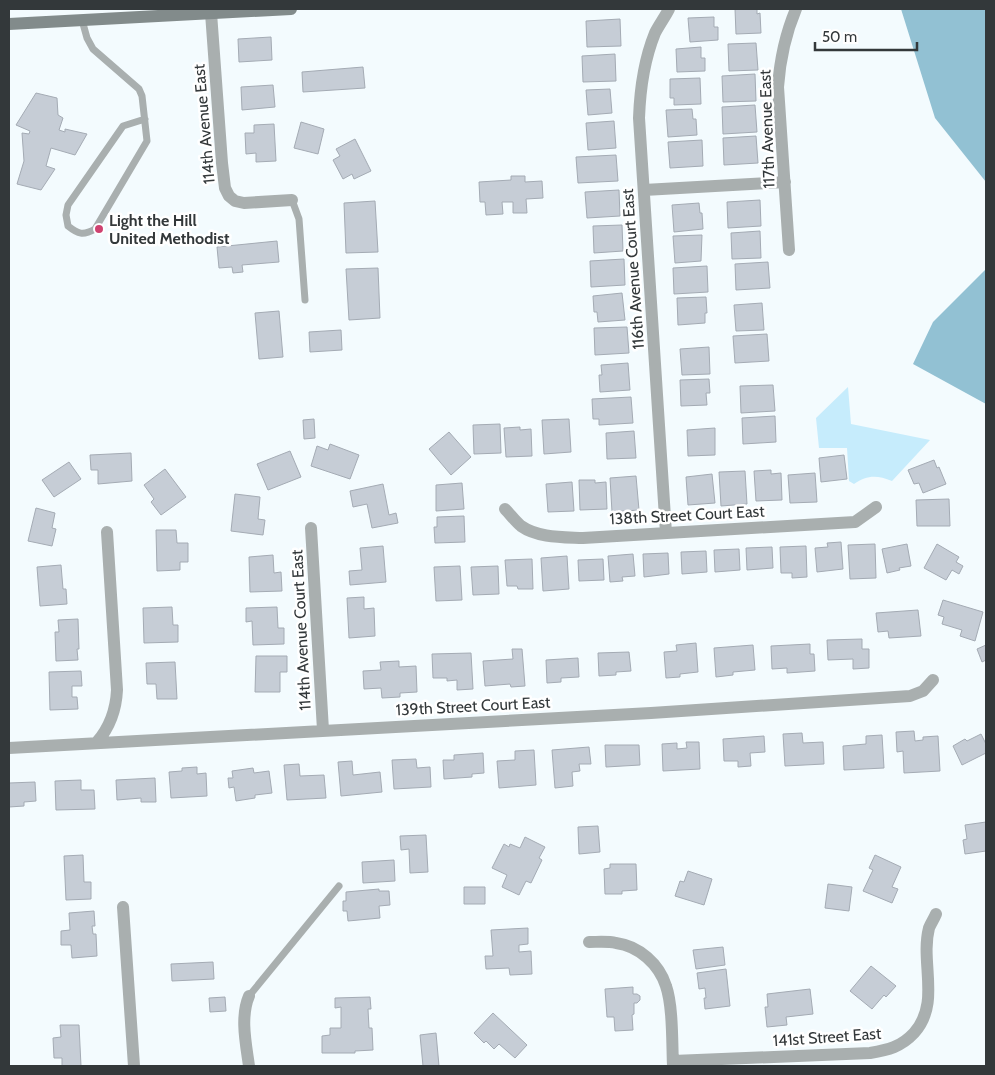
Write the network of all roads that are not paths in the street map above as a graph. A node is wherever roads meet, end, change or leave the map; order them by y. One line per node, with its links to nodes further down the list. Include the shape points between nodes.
1 (291, 9): 5 (street)
2 (669, 9): 10 (street, 116th Avenue Court East, via 648,52 640,99)
3 (796, 9): 9 (street, 117th Avenue East, via 784,42 778,86)
4 (158, 13): 5 (street); 6 (street)
5 (211, 13): 11 (street, 114th Avenue East, via 225,188 235,201 244,203)
6 (82, 20): 7 (street); 8 (lane, via 93,49 139,89)
7 (9, 24)
8 (145, 119): 8 (lane, via 147,141 95,229 78,234 68,226 68,206 123,126)
9 (784, 182): 10 (street); 12 (street, 117th Avenue East)
10 (644, 190): 18 (street, 116th Avenue Court East)
11 (292, 200): 13 (lane, via 299,219)
12 (789, 250)
13 (305, 300)
14 (876, 507): 18 (street, 138th Street Court East, via 855,522)
15 (505, 508): 18 (street, 138th Street Court East, via 522,526 538,534 561,537)
16 (311, 528): 20 (street, 114th Avenue Court East)
17 (107, 532): 21 (street, via 117,690 113,715)
18 (666, 533)
19 (933, 680): 20 (street, 139th Street Court East, via 923,692 910,696)
20 (323, 730): 21 (street, 139th Street Court East)
21 (97, 742): 22 (street, 139th Street Court East)
22 (9, 748)
23 (339, 886): 27 (lane)
24 (123, 907): 29 (street)
25 (936, 914): 28 (street, 141st Street East, via 928,940 927,1011 918,1029 896,1048 870,1053)
26 (589, 942): 28 (street, via 616,943 636,949 659,971 669,997)
27 (249, 996): 30 (street, via 245,1030)
28 (673, 1064)
29 (134, 1066)
30 (248, 1066)

